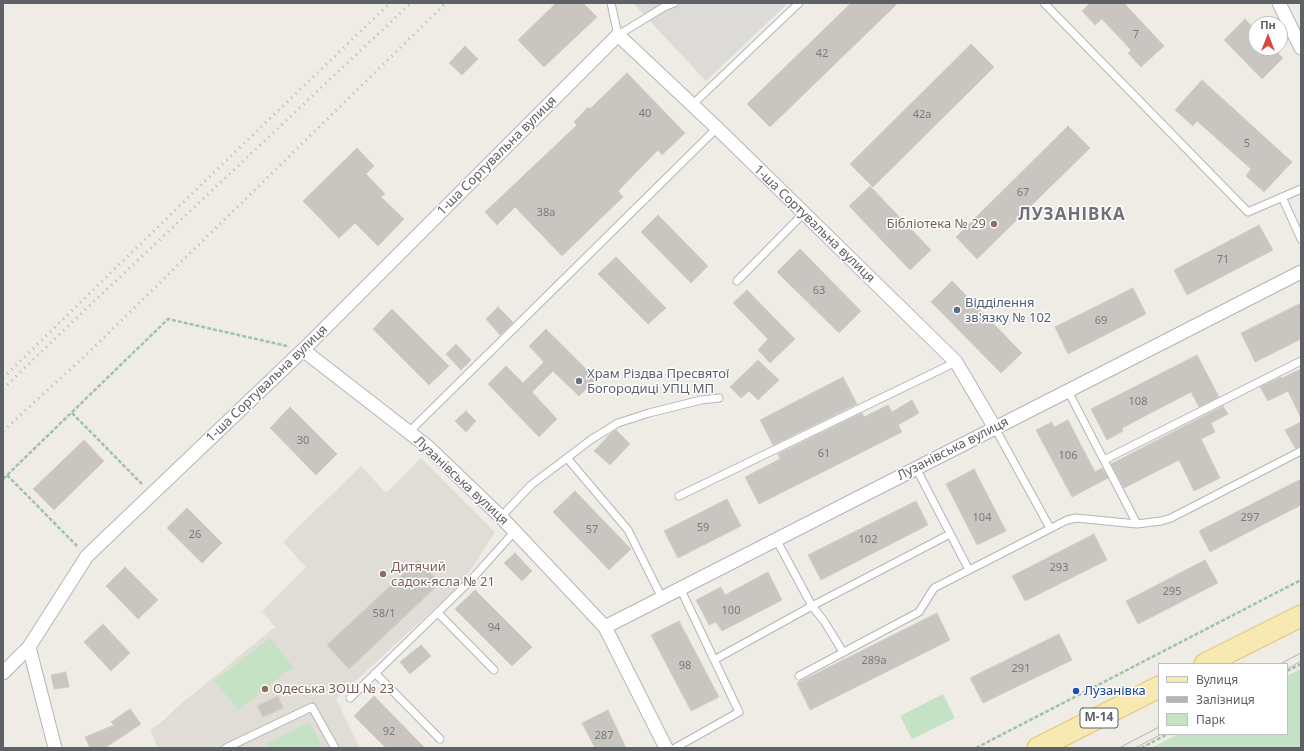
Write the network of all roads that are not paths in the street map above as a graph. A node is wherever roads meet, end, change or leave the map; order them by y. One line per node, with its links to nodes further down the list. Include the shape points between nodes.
1 (611, 3): 6 (lane)
2 (674, 3): 6 (lane, via 664,6)
3 (799, 3): 8 (lane)
4 (1044, 3): 11 (lane, via 1248,212)
5 (1279, 3): 7 (street)
6 (618, 35): 8 (street, 1-ша Сортувальна вулиця); 16 (street, 1-ша Сортувальна вулиця)
7 (1301, 48)
8 (692, 105): 9 (street, 1-ша Сортувальна вулиця)
9 (717, 128): 12 (street, 1-ша Сортувальна вулиця); 22 (lane)
10 (1301, 189): 11 (lane)
11 (1282, 197): 13 (lane)
12 (804, 213): 15 (lane); 18 (street, 1-ша Сортувальна вулиця)
13 (1301, 239)
14 (1301, 272): 19 (street, Лузанівська вулиця)
15 (737, 281)
16 (303, 350): 22 (street, Лузанівська вулиця); 41 (street, 1-ша Сортувальна вулиця, via 87,556)
17 (1301, 361): 25 (lane)
18 (956, 362): 21 (street, 1-ша Сортувальна вулиця); 27 (lane)
19 (1068, 391): 21 (street, Лузанівська вулиця); 25 (lane)
20 (719, 398): 24 (lane, via 656,411 618,423)
21 (995, 428): 26 (street, Лузанівська вулиця); 30 (lane)
22 (409, 432): 28 (street, Лузанівська вулиця)
23 (1301, 451): 29 (lane, via 1171,518)
24 (567, 458): 28 (lane, via 532,485); 36 (lane, via 628,530)
25 (1104, 460): 29 (lane)
26 (916, 468): 32 (lane); 33 (street, Лузанівська вулиця)
27 (679, 496)
28 (501, 517): 31 (street, Лузанівська вулиця)
29 (1137, 524): 30 (lane, via 1076,518)
30 (1050, 528): 34 (lane)
31 (515, 531): 38 (lane); 40 (street, Лузанівська вулиця)
32 (950, 534): 34 (lane); 37 (lane)
33 (776, 539): 35 (street, Лузанівська вулиця); 37 (lane)
34 (969, 570): 42 (lane, via 934,588 919,612)
35 (680, 588): 36 (street, Лузанівська вулиця); 43 (lane)
36 (662, 598): 40 (street, Лузанівська вулиця)
37 (812, 606): 42 (lane, via 824,620); 43 (lane)
38 (438, 612): 45 (lane); 47 (lane)
39 (1301, 616): 44 (main road)
40 (605, 627): 55 (street, Лузанівська вулиця)
41 (29, 647): 46 (street, 1-ша Сортувальна вулиця); 52 (street)
42 (843, 652): 48 (lane)
43 (714, 660): 56 (lane, via 739,712)
44 (1207, 663)
45 (494, 670)
46 (3, 673)
47 (375, 674): 50 (lane); 51 (lane)
48 (799, 676)
49 (1158, 688): 57 (main road, М-14)
50 (350, 698)
51 (440, 739)
52 (55, 748)
53 (226, 748): 54 (lane, via 312,707)
54 (335, 748)
55 (666, 748)
56 (675, 748)
57 (1038, 748)

